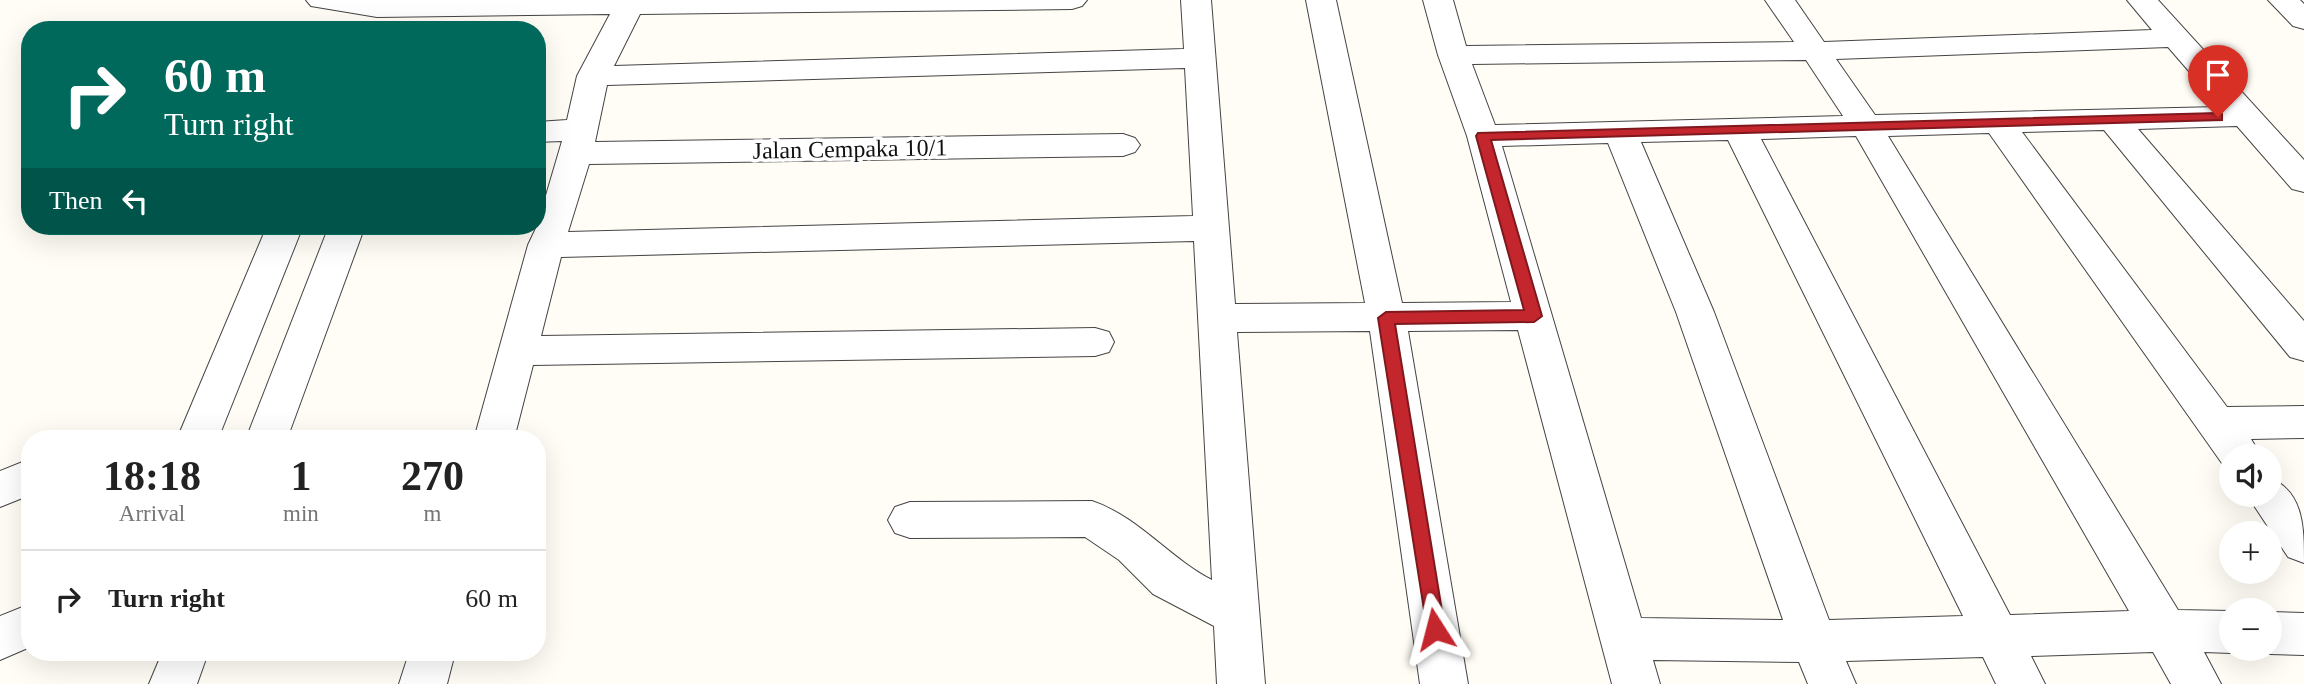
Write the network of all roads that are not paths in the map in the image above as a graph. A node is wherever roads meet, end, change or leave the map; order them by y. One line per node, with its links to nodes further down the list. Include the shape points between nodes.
1 (321, 0): 10 (street)
2 (1072, 0): 9 (street)
3 (1196, 0): 16 (street)
4 (1321, 0): 35 (street)
5 (1438, 0): 15 (street)
6 (1780, 0): 14 (street)
7 (2142, 0): 13 (street)
8 (2283, 0): 12 (street)
9 (630, 4): 11 (street); 17 (street)
10 (389, 11): 11 (street)
11 (484, 17)
12 (2304, 20)
13 (2175, 38): 14 (street); 18 (street)
14 (1815, 51): 15 (street); 21 (street)
15 (1453, 55): 25 (street)
16 (1199, 58): 17 (street); 29 (street)
17 (593, 76): 26 (street)
18 (2244, 116): 19 (street); 28 (street)
19 (2112, 119): 20 (street); 37 (street)
20 (1998, 122): 21 (street); 40 (street)
21 (1866, 126): 22 (street); 52 (street)
22 (1739, 129): 23 (street); 56 (street)
23 (1620, 132): 25 (street); 59 (street, via 1695,312)
24 (546, 134): 26 (street, Jalan Cempaka 10/1)
25 (1483, 136): 33 (street)
26 (579, 141): 27 (street, Jalan Cempaka 10/1); 32 (street)
27 (1123, 145)
28 (2304, 181)
29 (1211, 228): 32 (street); 34 (street)
30 (281, 235): 41 (street)
31 (344, 235): 42 (street)
32 (546, 245): 38 (street)
33 (1534, 316): 35 (street); 58 (street)
34 (1216, 318): 35 (street); 50 (street)
35 (1386, 318): 65 (street)
36 (1095, 342): 38 (street)
37 (2304, 347)
38 (520, 351): 43 (street)
39 (2304, 422): 40 (street)
40 (2216, 423): 44 (street)
41 (201, 430)
42 (269, 430)
43 (497, 430)
44 (2231, 444)
45 (21, 480): 46 (street)
46 (0, 490)
47 (2278, 507): 49 (street)
48 (910, 520): 50 (street, via 1092,519 1135,547 1169,580)
49 (2304, 544)
50 (1234, 614): 64 (street)
51 (21, 628): 57 (street)
52 (2165, 631): 53 (street); 56 (street); 69 (street)
53 (2219, 632)
54 (2282, 633): 55 (street)
55 (2304, 634)
56 (1997, 635): 59 (street); 68 (street)
57 (0, 639)
58 (1624, 639): 59 (street); 66 (street)
59 (1814, 641): 67 (street)
60 (182, 661): 62 (street)
61 (430, 661): 63 (street)
62 (173, 684)
63 (423, 684)
64 (1241, 684)
65 (1444, 684)
66 (1636, 684)
67 (1832, 684)
68 (2021, 684)
69 (2197, 684)

